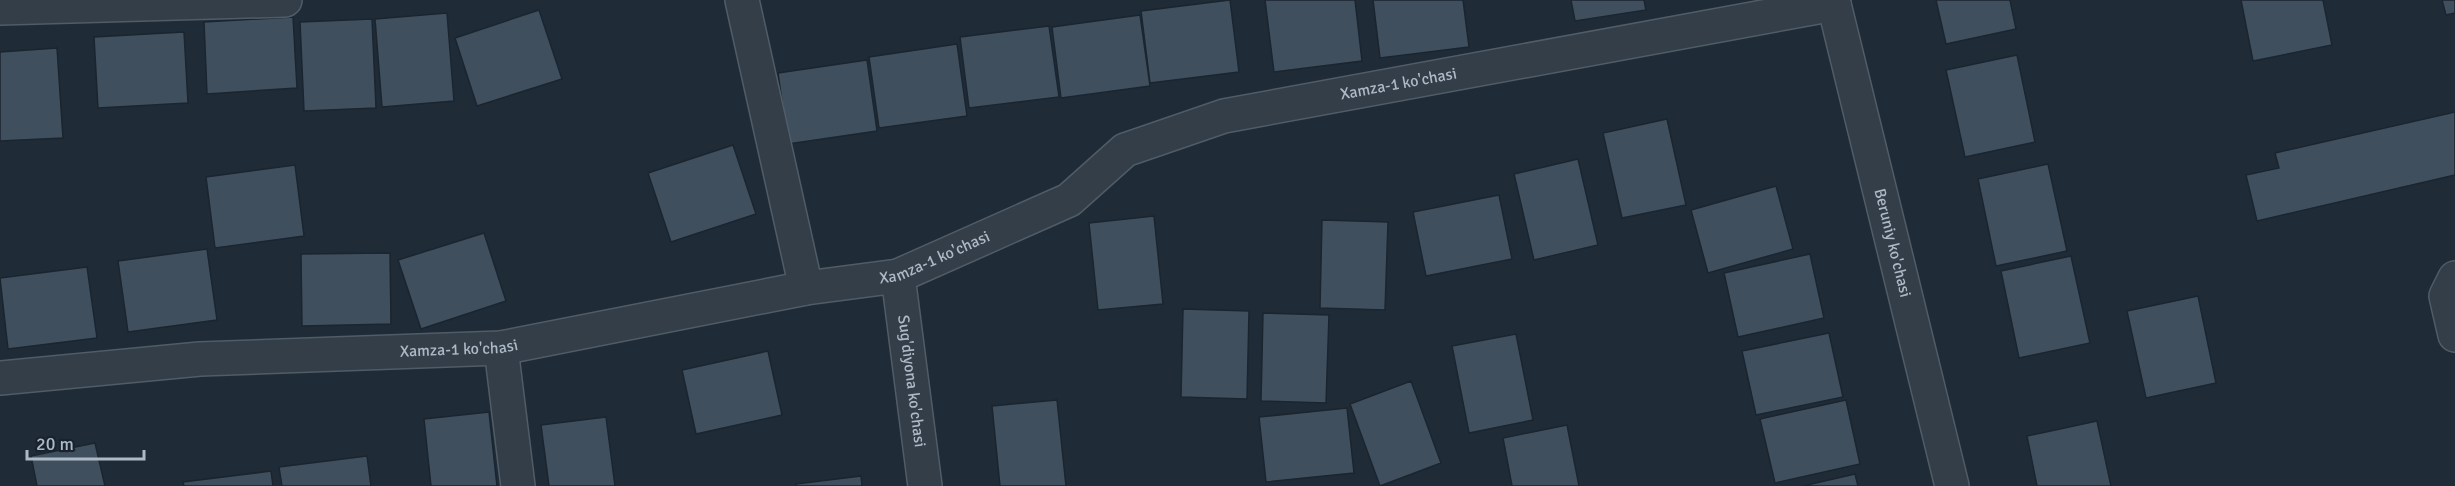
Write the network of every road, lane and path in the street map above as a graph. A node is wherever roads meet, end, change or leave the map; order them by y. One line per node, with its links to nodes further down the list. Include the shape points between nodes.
1 (285, 0): 4 (street)
2 (742, 0): 7 (street)
3 (1833, 2): 5 (street, Xamza-1 ko'chasi, via 1224,116 1125,150 1069,200); 13 (street, Beruniy ko'chasi)
4 (0, 8)
5 (898, 276): 7 (street, Xamza-1 ko'chasi); 12 (street, Sug'diyona ko'chasi)
6 (2455, 278): 8 (street, via 2446,296)
7 (806, 288): 9 (street, Xamza-1 ko'chasi)
8 (2455, 335)
9 (501, 348): 10 (street, Xamza-1 ko'chasi, via 200,359); 11 (street)
10 (0, 378)
11 (518, 486)
12 (925, 486)
13 (1952, 486)

